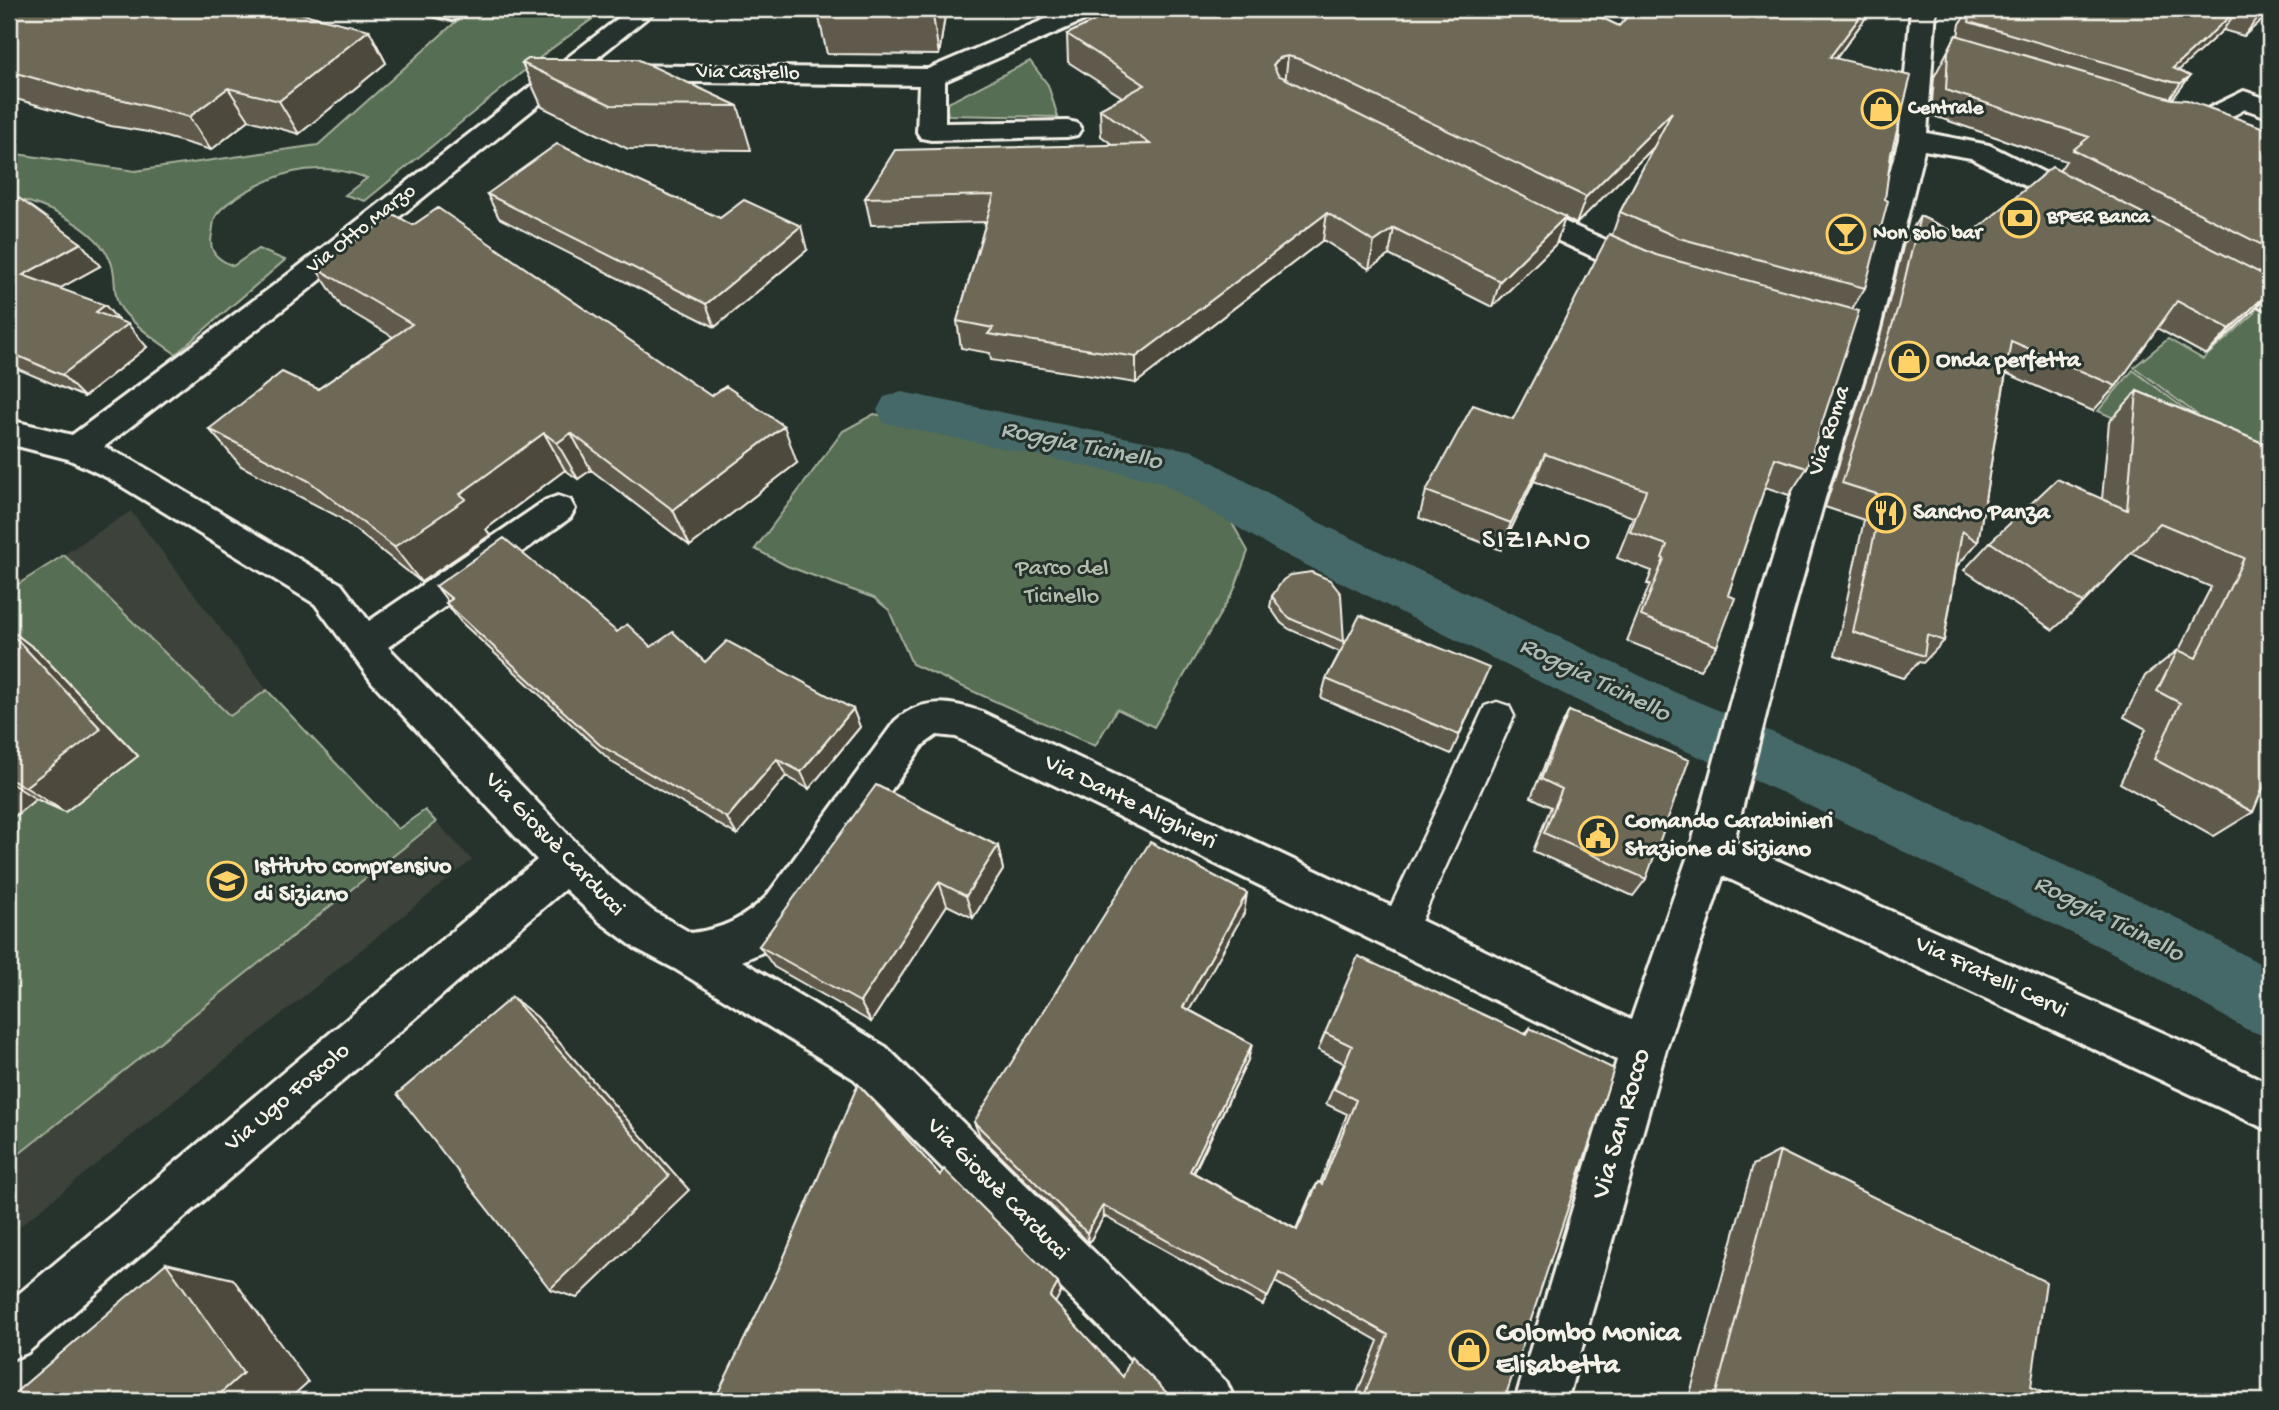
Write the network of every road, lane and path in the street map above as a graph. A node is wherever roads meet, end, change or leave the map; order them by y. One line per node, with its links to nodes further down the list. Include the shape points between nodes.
1 (645, 9): 6 (street, Via Otto Marzo)
2 (1090, 9): 7 (street, Via Castello)
3 (1916, 11): 4 (street, Via Roma)
4 (1922, 42): 5 (street); 11 (street, Via Roma)
5 (1947, 52)
6 (564, 72): 7 (street, Via Castello); 18 (street, Via Otto Marzo, via 208,355)
7 (932, 77): 10 (street, via 931,132)
8 (2142, 110): 9 (street, via 2212,117 2244,99)
9 (2270, 110)
10 (1067, 129)
11 (1913, 139): 13 (street, via 1979,151); 22 (street, Via Roma, via 1850,328)
12 (1491, 198): 15 (street)
13 (2113, 220)
14 (2197, 264): 16 (street)
15 (1669, 277)
16 (2270, 301)
17 (9, 432): 18 (street, Via Giosuè Carducci)
18 (77, 449): 20 (street, Via Giosuè Carducci, via 120,469 328,594)
19 (558, 509): 20 (street)
20 (365, 643): 23 (street, Via Giosuè Carducci, via 386,671)
21 (1497, 716): 24 (lane)
22 (1712, 850): 26 (street, Via San Rocco); 27 (street, Via Fratelli Cervi)
23 (567, 862): 25 (street, Via Giosuè Carducci, via 628,921); 28 (street, Via Ugo Foscolo)
24 (1399, 929): 25 (street, Via Dante Alighieri, via 968,724 940,718 923,721 909,733 765,927 745,942); 26 (street, Via Dante Alighieri)
25 (690, 954): 29 (street, Via Giosuè Carducci, via 870,1063)
26 (1643, 1049): 30 (street, Via San Rocco)
27 (2270, 1108)
28 (9, 1335)
29 (1209, 1401)
30 (1541, 1401)

